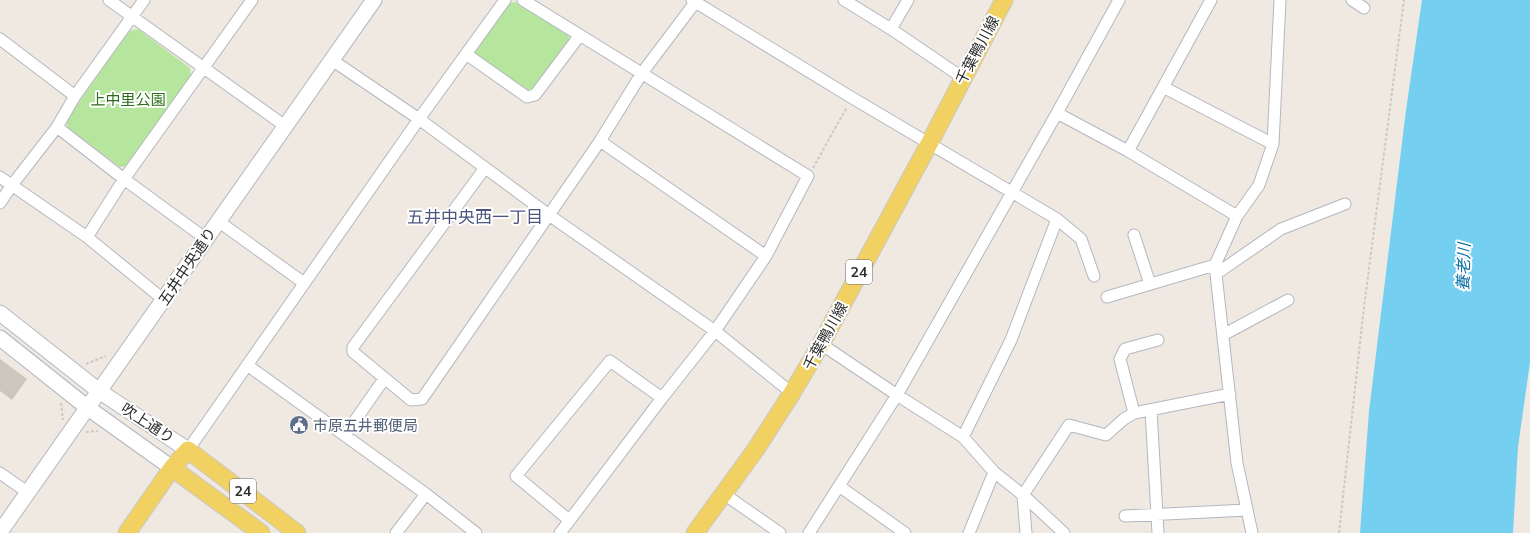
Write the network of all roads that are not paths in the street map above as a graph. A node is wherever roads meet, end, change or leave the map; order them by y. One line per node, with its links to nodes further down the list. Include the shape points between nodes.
1 (109, 0): 16 (street)
2 (144, 0): 16 (street)
3 (252, 0): 22 (street)
4 (374, 0): 21 (street, 五井中央通り)
5 (505, 0): 20 (street)
6 (523, 0): 18 (street)
7 (844, 0): 17 (street)
8 (908, 0): 17 (street)
9 (1004, 0): 24 (main road, 千葉鴨川線 / 24)
10 (1119, 0): 27 (street)
11 (1210, 0): 25 (street)
12 (1280, 0): 33 (street)
13 (1352, 0): 15 (street)
14 (695, 1): 23 (street); 32 (street)
15 (1364, 8)
16 (133, 17): 22 (street); 26 (street)
17 (891, 28): 24 (street)
18 (580, 35): 20 (street, via 535,95 527,97); 23 (street)
19 (0, 39): 26 (street)
20 (466, 54): 28 (street)
21 (332, 60): 28 (street); 29 (street, 五井中央通り)
22 (204, 68): 29 (street); 37 (street)
23 (642, 73): 31 (street); 49 (street, via 808,176)
24 (963, 78): 32 (main road, 千葉鴨川線 / 24)
25 (1163, 87): 33 (street); 34 (street)
26 (75, 96): 30 (street)
27 (1058, 114): 34 (street); 39 (street)
28 (419, 119): 35 (street); 52 (street)
29 (285, 126): 45 (street, 五井中央通り)
30 (57, 127): 37 (street); 38 (street)
31 (600, 140): 42 (street); 49 (street)
32 (929, 144): 39 (street); 62 (main road, 千葉鴨川線 / 24)
33 (1272, 144): 43 (street, via 1259,185)
34 (1128, 151): 43 (street)
35 (485, 168): 42 (street); 64 (street, via 353,347 354,352)
36 (0, 177): 38 (street)
37 (124, 179): 47 (street); 48 (street)
38 (12, 185): 40 (street); 47 (street)
39 (1013, 192): 44 (street); 68 (street)
40 (0, 203)
41 (1345, 204): 50 (street, via 1281,229)
42 (549, 215): 58 (street); 64 (street, via 422,398 411,400)
43 (1237, 216): 50 (street)
44 (1057, 219): 51 (street, via 1081,239); 74 (street, via 1011,340)
45 (218, 221): 48 (street, 五井中央通り); 52 (street)
46 (1134, 235): 53 (street)
47 (87, 237): 55 (street)
48 (206, 239): 55 (street, 五井中央通り)
49 (766, 256): 58 (street)
50 (1216, 269): 53 (street); 59 (street)
51 (1094, 276)
52 (304, 283): 63 (street)
53 (1150, 284): 54 (street)
54 (1107, 298)
55 (164, 300): 65 (street, 五井中央通り)
56 (1288, 300): 59 (street)
57 (0, 313): 65 (street, 吹上通り)
58 (715, 331): 66 (street); 69 (street)
59 (1223, 335): 67 (street)
60 (0, 338): 70 (street, 吹上通り)
61 (1158, 340): 72 (street, via 1125,349 1120,359)
62 (821, 344): 66 (main road, 千葉鴨川線 / 24); 68 (street)
63 (247, 365): 73 (street); 75 (street)
64 (384, 379): 73 (street)
65 (99, 391): 70 (street, 五井中央通り); 75 (street, 吹上通り)
66 (792, 393): 82 (main road, 千葉鴨川線 / 24)
67 (1230, 394): 71 (street); 84 (street, via 1237,463)
68 (897, 395): 74 (street); 79 (street)
69 (662, 398): 87 (street); 87 (street, via 610,361 516,476)
70 (88, 408): 76 (street, 吹上通り); 80 (street, 五井中央通り)
71 (1151, 410): 72 (street); 85 (street)
72 (1134, 413): 83 (street, via 1106,435 1069,425)
73 (345, 435): 81 (street)
74 (963, 437): 77 (street)
75 (188, 450): 76 (main road); 91 (main road, 吹上通り / 24)
76 (172, 468): 89 (main road); 90 (main road, 吹上通り / 24)
77 (994, 472): 83 (street); 99 (street)
78 (0, 473): 80 (street)
79 (839, 486): 97 (street); 98 (street)
80 (27, 492): 88 (street, 五井中央通り)
81 (426, 494): 92 (street); 93 (street)
82 (724, 494): 95 (main road, 千葉鴨川線 / 24); 96 (street)
83 (1023, 495): 100 (street); 101 (street)
84 (1247, 510): 85 (street); 103 (street)
85 (1156, 514): 86 (street); 102 (street)
86 (1125, 516)
87 (569, 520): 94 (street)
88 (0, 532)
89 (127, 533)
90 (261, 533)
91 (297, 533)
92 (396, 533)
93 (476, 533)
94 (560, 533)
95 (695, 533)
96 (780, 533)
97 (810, 533)
98 (905, 533)
99 (969, 533)
100 (1026, 533)
101 (1064, 533)
102 (1158, 533)
103 (1252, 533)

